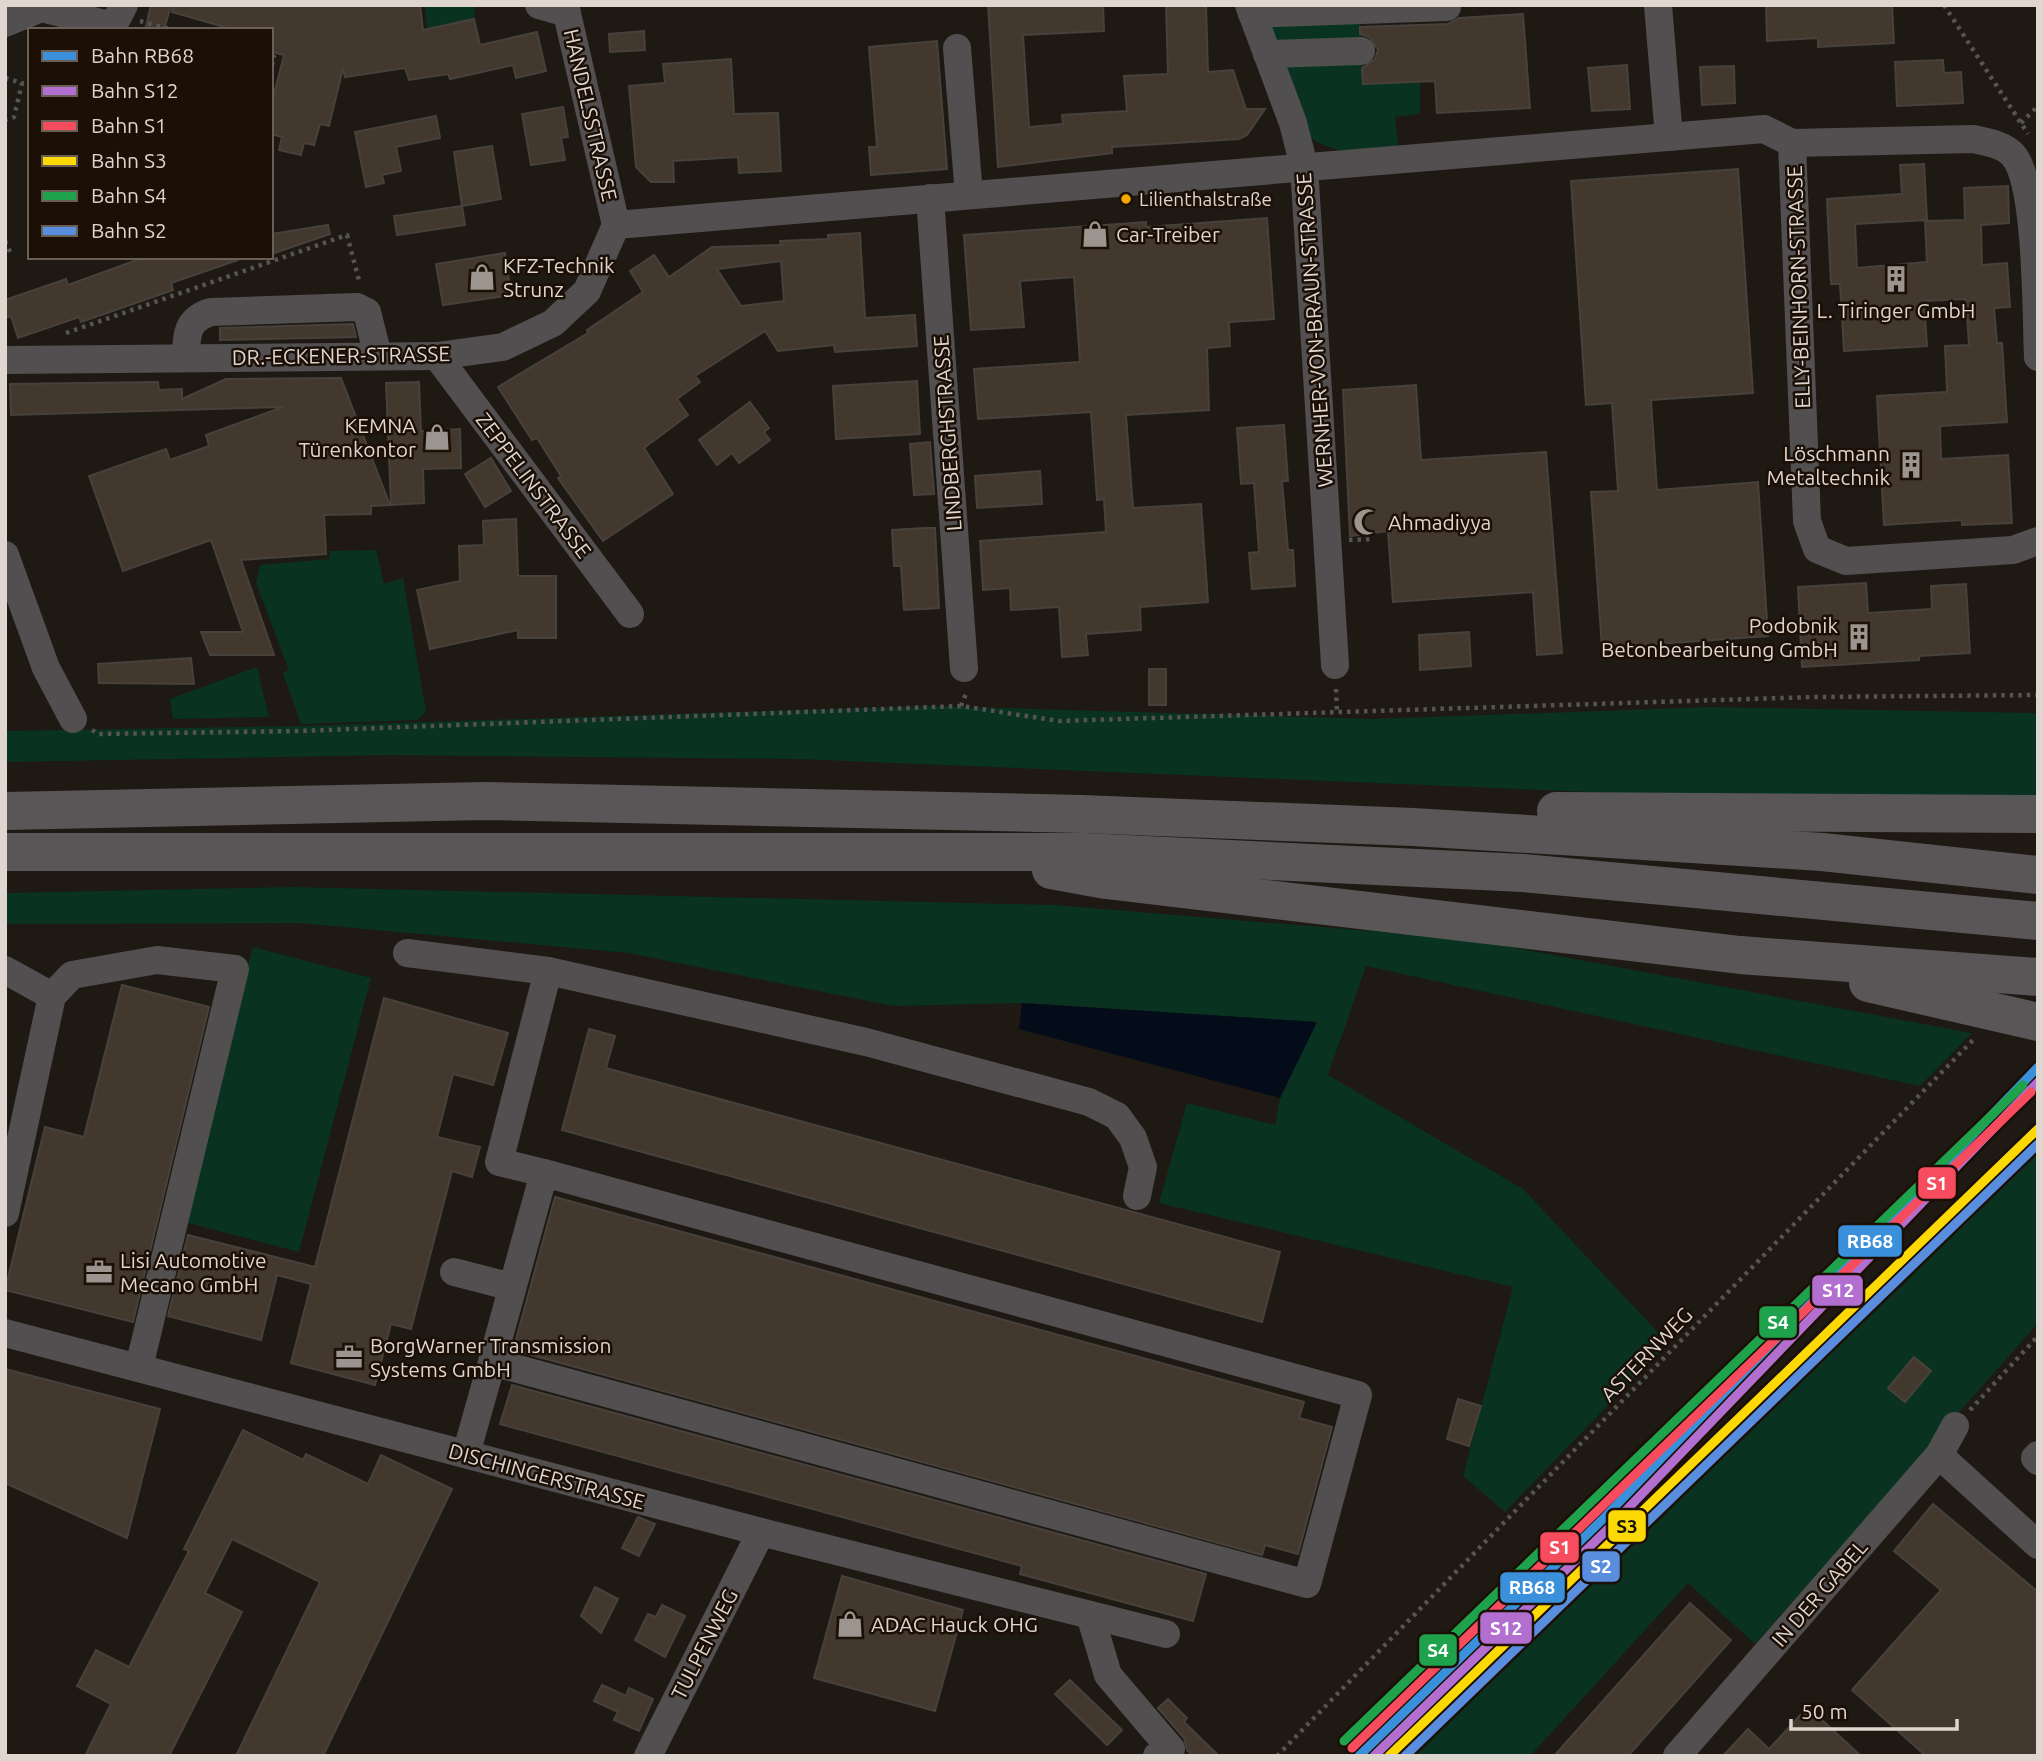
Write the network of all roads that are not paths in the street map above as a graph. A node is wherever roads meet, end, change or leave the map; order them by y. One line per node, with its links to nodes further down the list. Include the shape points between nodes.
1 (539, 5): 4 (street)
2 (1658, 6): 11 (street)
3 (1447, 7): 5 (street)
4 (566, 9): 16 (street, HANDELSSTRASSE)
5 (1251, 10): 10 (street, WERNHER-VON-BRAUN-STRASSE)
6 (122, 11): 7 (street, via 113,26 41,8)
7 (5, 23)
8 (957, 48): 14 (street)
9 (1361, 51): 10 (street)
10 (1267, 54): 13 (street, WERNHER-VON-BRAUN-STRASSE)
11 (1669, 136): 12 (street, via 1764,129); 13 (street)
12 (1792, 143): 19 (street, via 1973,139 1994,143 2013,155 2026,186); 22 (street, ELLY-BEINHORN-STRASSE, via 1807,521 1817,550 1846,561)
13 (1304, 166): 14 (street); 25 (street, WERNHER-VON-BRAUN-STRASSE)
14 (969, 195): 15 (street)
15 (930, 198): 16 (street); 26 (street, LINDBERGHSTRASSE)
16 (616, 226): 18 (street, DR.-ECKENER-STRASSE, via 587,291 553,323 503,347)
17 (378, 356): 18 (street, DR.-ECKENER-STRASSE); 20 (street, DR.-ECKENER-STRASSE); 20 (street, via 367,312 357,307 211,312 190,324)
18 (438, 356): 24 (street, ZEPPELINSTRASSE)
19 (2038, 357)
20 (186, 358): 21 (street, DR.-ECKENER-STRASSE)
21 (5, 360)
22 (2035, 545)
23 (5, 555): 27 (street, via 46,668 71,690)
24 (630, 614)
25 (1335, 664)
26 (964, 668)
27 (73, 719)
28 (5, 811): 30 (highway, via 495,801 1082,814)
29 (2038, 814): 30 (highway, via 1470,811)
30 (1413, 827): 33 (highway, via 1822,852)
31 (949, 850): 32 (highway); 34 (highway, via 1523,873); 36 (highway, via 1106,880)
32 (5, 852)
33 (2038, 875)
34 (2038, 921)
35 (407, 953): 38 (street)
36 (1740, 955): 39 (highway); 41 (highway, via 1982,1020)
37 (5, 970): 40 (street)
38 (548, 971): 42 (street, via 499,1162); 43 (street, via 866,1042 1089,1102 1117,1116 1133,1139 1143,1167)
39 (2026, 976)
40 (52, 996): 44 (street); 49 (street, via 72,975 157,960 235,969)
41 (2038, 1021)
42 (544, 1173): 46 (street); 48 (street, via 1358,1395 1307,1584)
43 (1137, 1196)
44 (5, 1213)
45 (454, 1272): 46 (street)
46 (512, 1287): 48 (street)
47 (5, 1333): 49 (street, DISCHINGERSTRASSE)
48 (492, 1362): 51 (street)
49 (139, 1367): 51 (street, DISCHINGERSTRASSE)
50 (1955, 1426): 52 (street, IN DER GABEL)
51 (466, 1454): 55 (street, DISCHINGERSTRASSE)
52 (1939, 1455): 56 (street); 61 (street, IN DER GABEL)
53 (2038, 1455): 54 (street)
54 (2038, 1461)
55 (761, 1532): 57 (street, DISCHINGERSTRASSE); 59 (street, TULPENWEG)
56 (2038, 1545)
57 (1090, 1615): 58 (street, DISCHINGERSTRASSE); 60 (street, via 1108,1675 1171,1748)
58 (1166, 1634)
59 (649, 1756)
60 (1157, 1756)
61 (1677, 1756)

